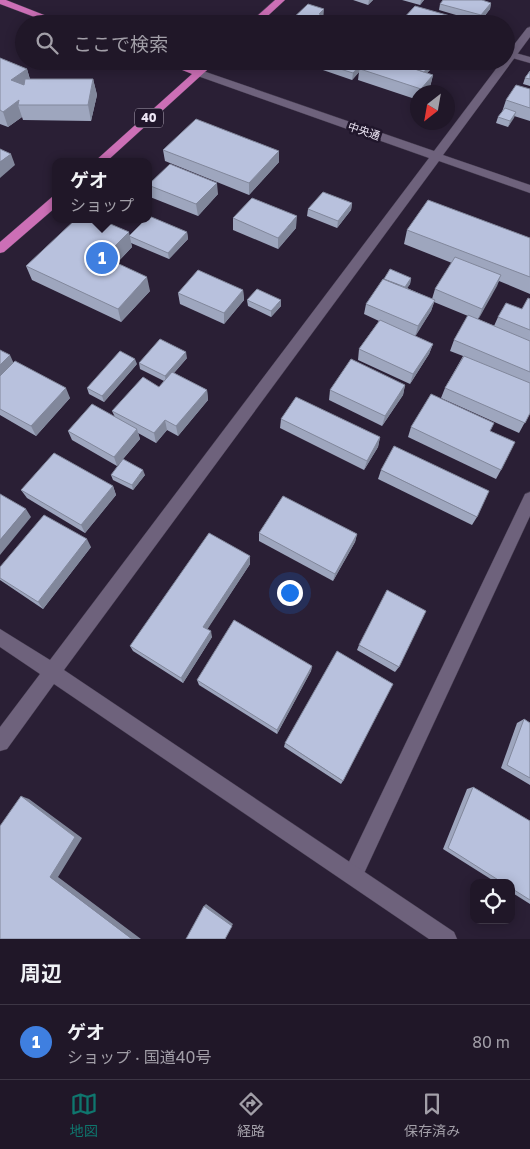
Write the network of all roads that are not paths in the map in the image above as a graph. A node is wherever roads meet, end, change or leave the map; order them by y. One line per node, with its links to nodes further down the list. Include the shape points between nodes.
1 (280, 0): 4 (highway)
2 (3, 2): 3 (highway)
3 (38, 15)
4 (263, 15)
5 (530, 30): 6 (street)
6 (515, 51)
7 (515, 56): 8 (street)
8 (530, 60)
9 (190, 70): 12 (highway)
10 (202, 70): 12 (highway, 40)
11 (501, 70): 13 (street)
12 (199, 73): 13 (street, 中央通); 14 (highway, 40)
13 (437, 156): 15 (street, 中央通); 20 (street)
14 (103, 158)
15 (530, 189)
16 (52, 204): 17 (highway)
17 (0, 249)
18 (530, 499): 22 (street)
19 (0, 637): 20 (street)
20 (52, 672): 21 (street); 22 (street)
21 (0, 742)
22 (353, 875): 23 (street)
23 (447, 939)

